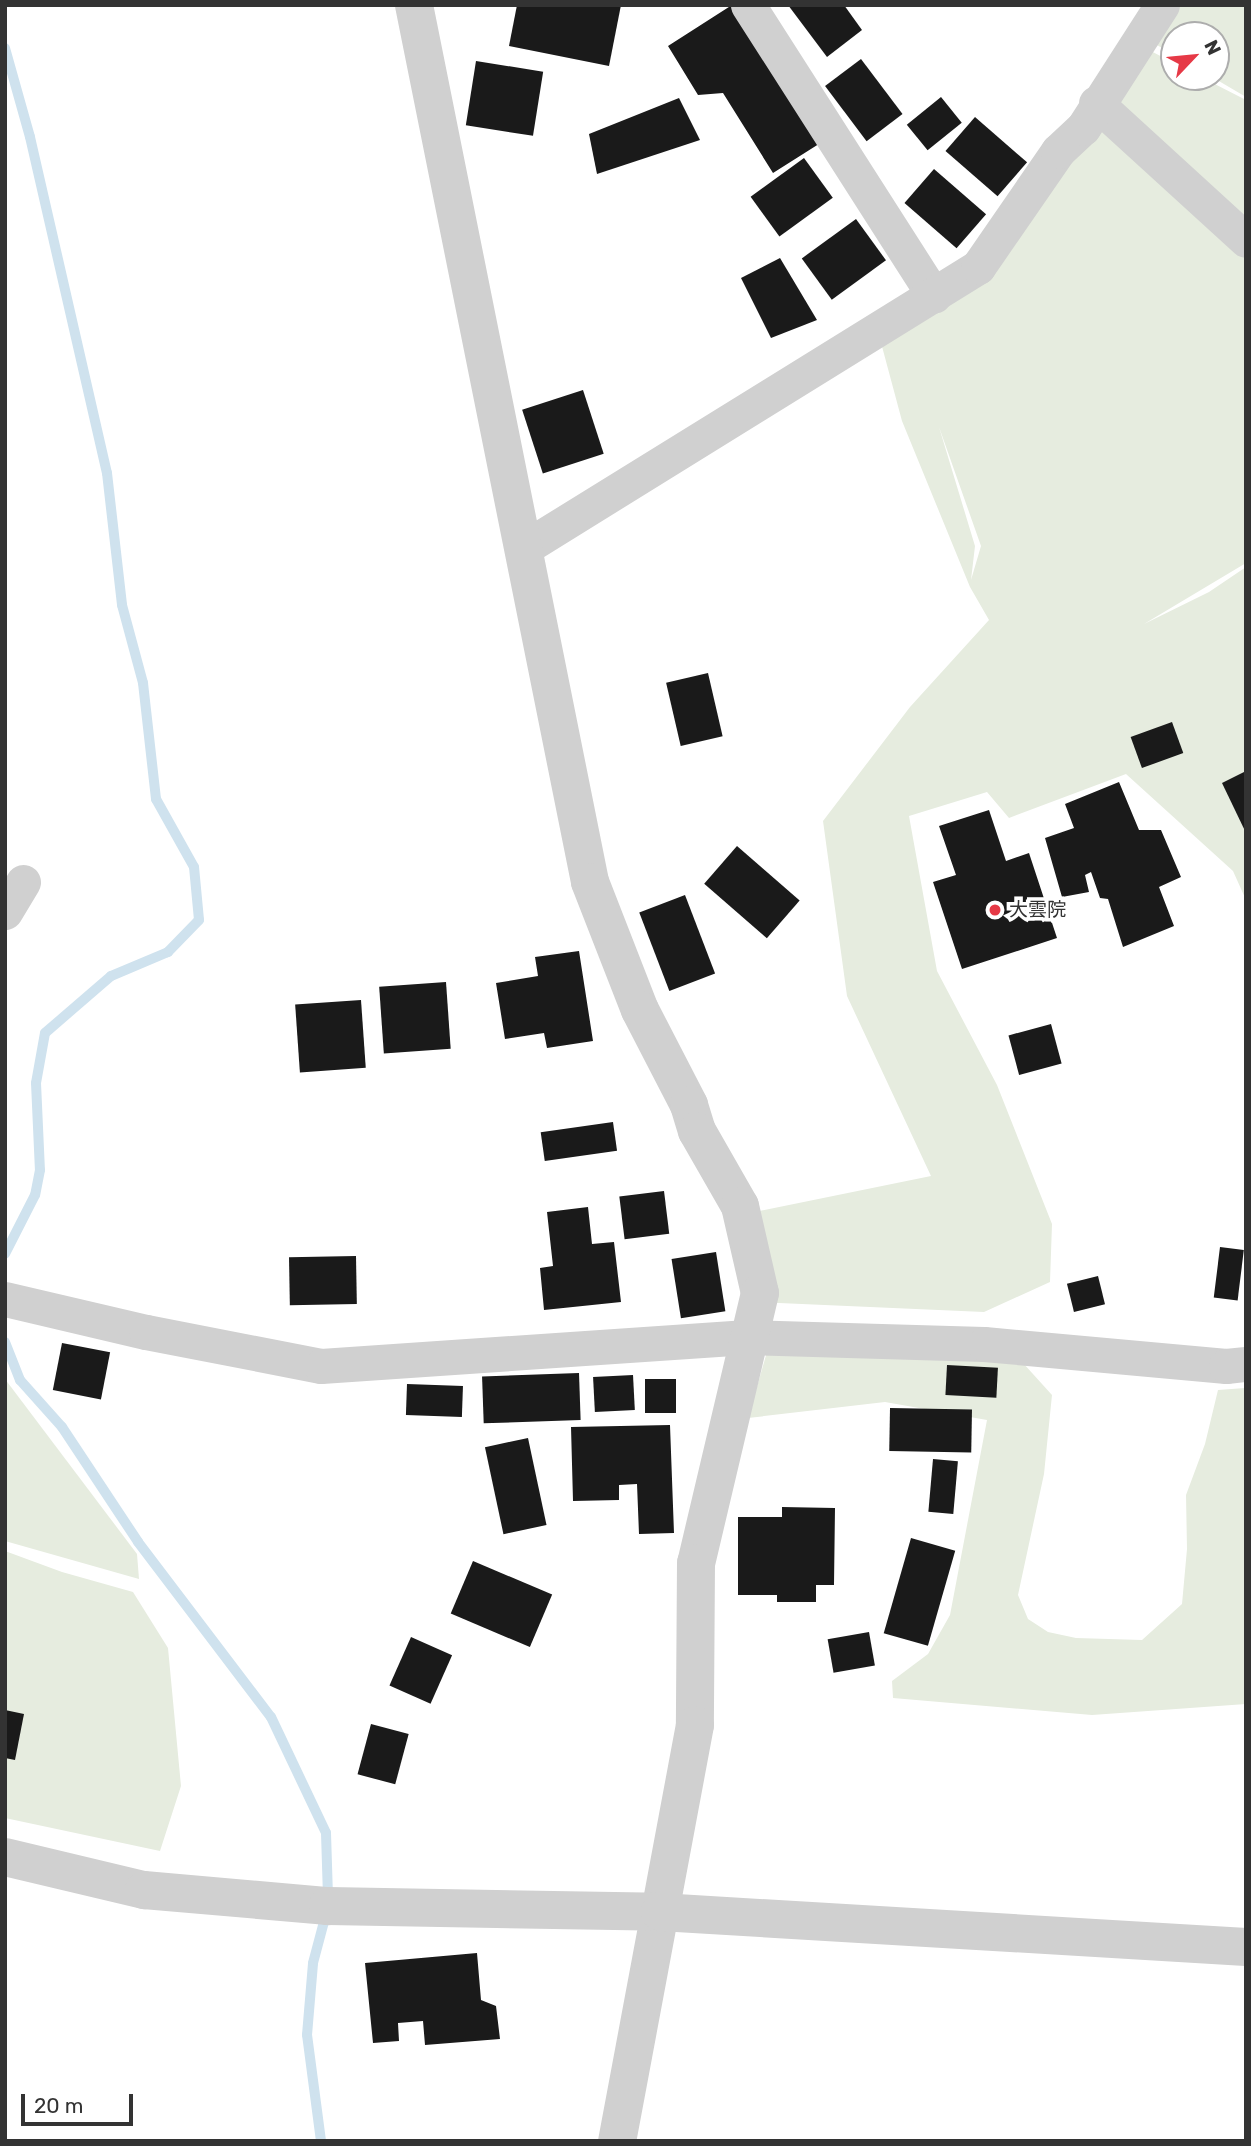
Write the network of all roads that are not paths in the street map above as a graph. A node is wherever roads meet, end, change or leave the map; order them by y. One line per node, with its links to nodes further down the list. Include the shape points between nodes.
1 (414, 5): 7 (street)
2 (748, 5): 6 (street)
3 (1161, 5): 4 (street)
4 (1096, 103): 5 (street); 6 (street, via 1083,128 1058,150 978,267)
5 (1246, 240)
6 (934, 296): 7 (street)
7 (524, 548): 11 (street, via 590,882 640,1010 689,1105 697,1131 740,1206 760,1293)
8 (23, 882): 9 (street)
9 (5, 912)
10 (15, 1301): 11 (street, via 321,1366)
11 (747, 1337): 12 (street, via 984,1344 1226,1366); 14 (street, via 696,1563 695,1725)
12 (1246, 1364)
13 (5, 1857): 14 (street, via 144,1890 315,1905)
14 (660, 1912): 15 (street); 16 (street)
15 (1246, 1948)
16 (617, 2141)

